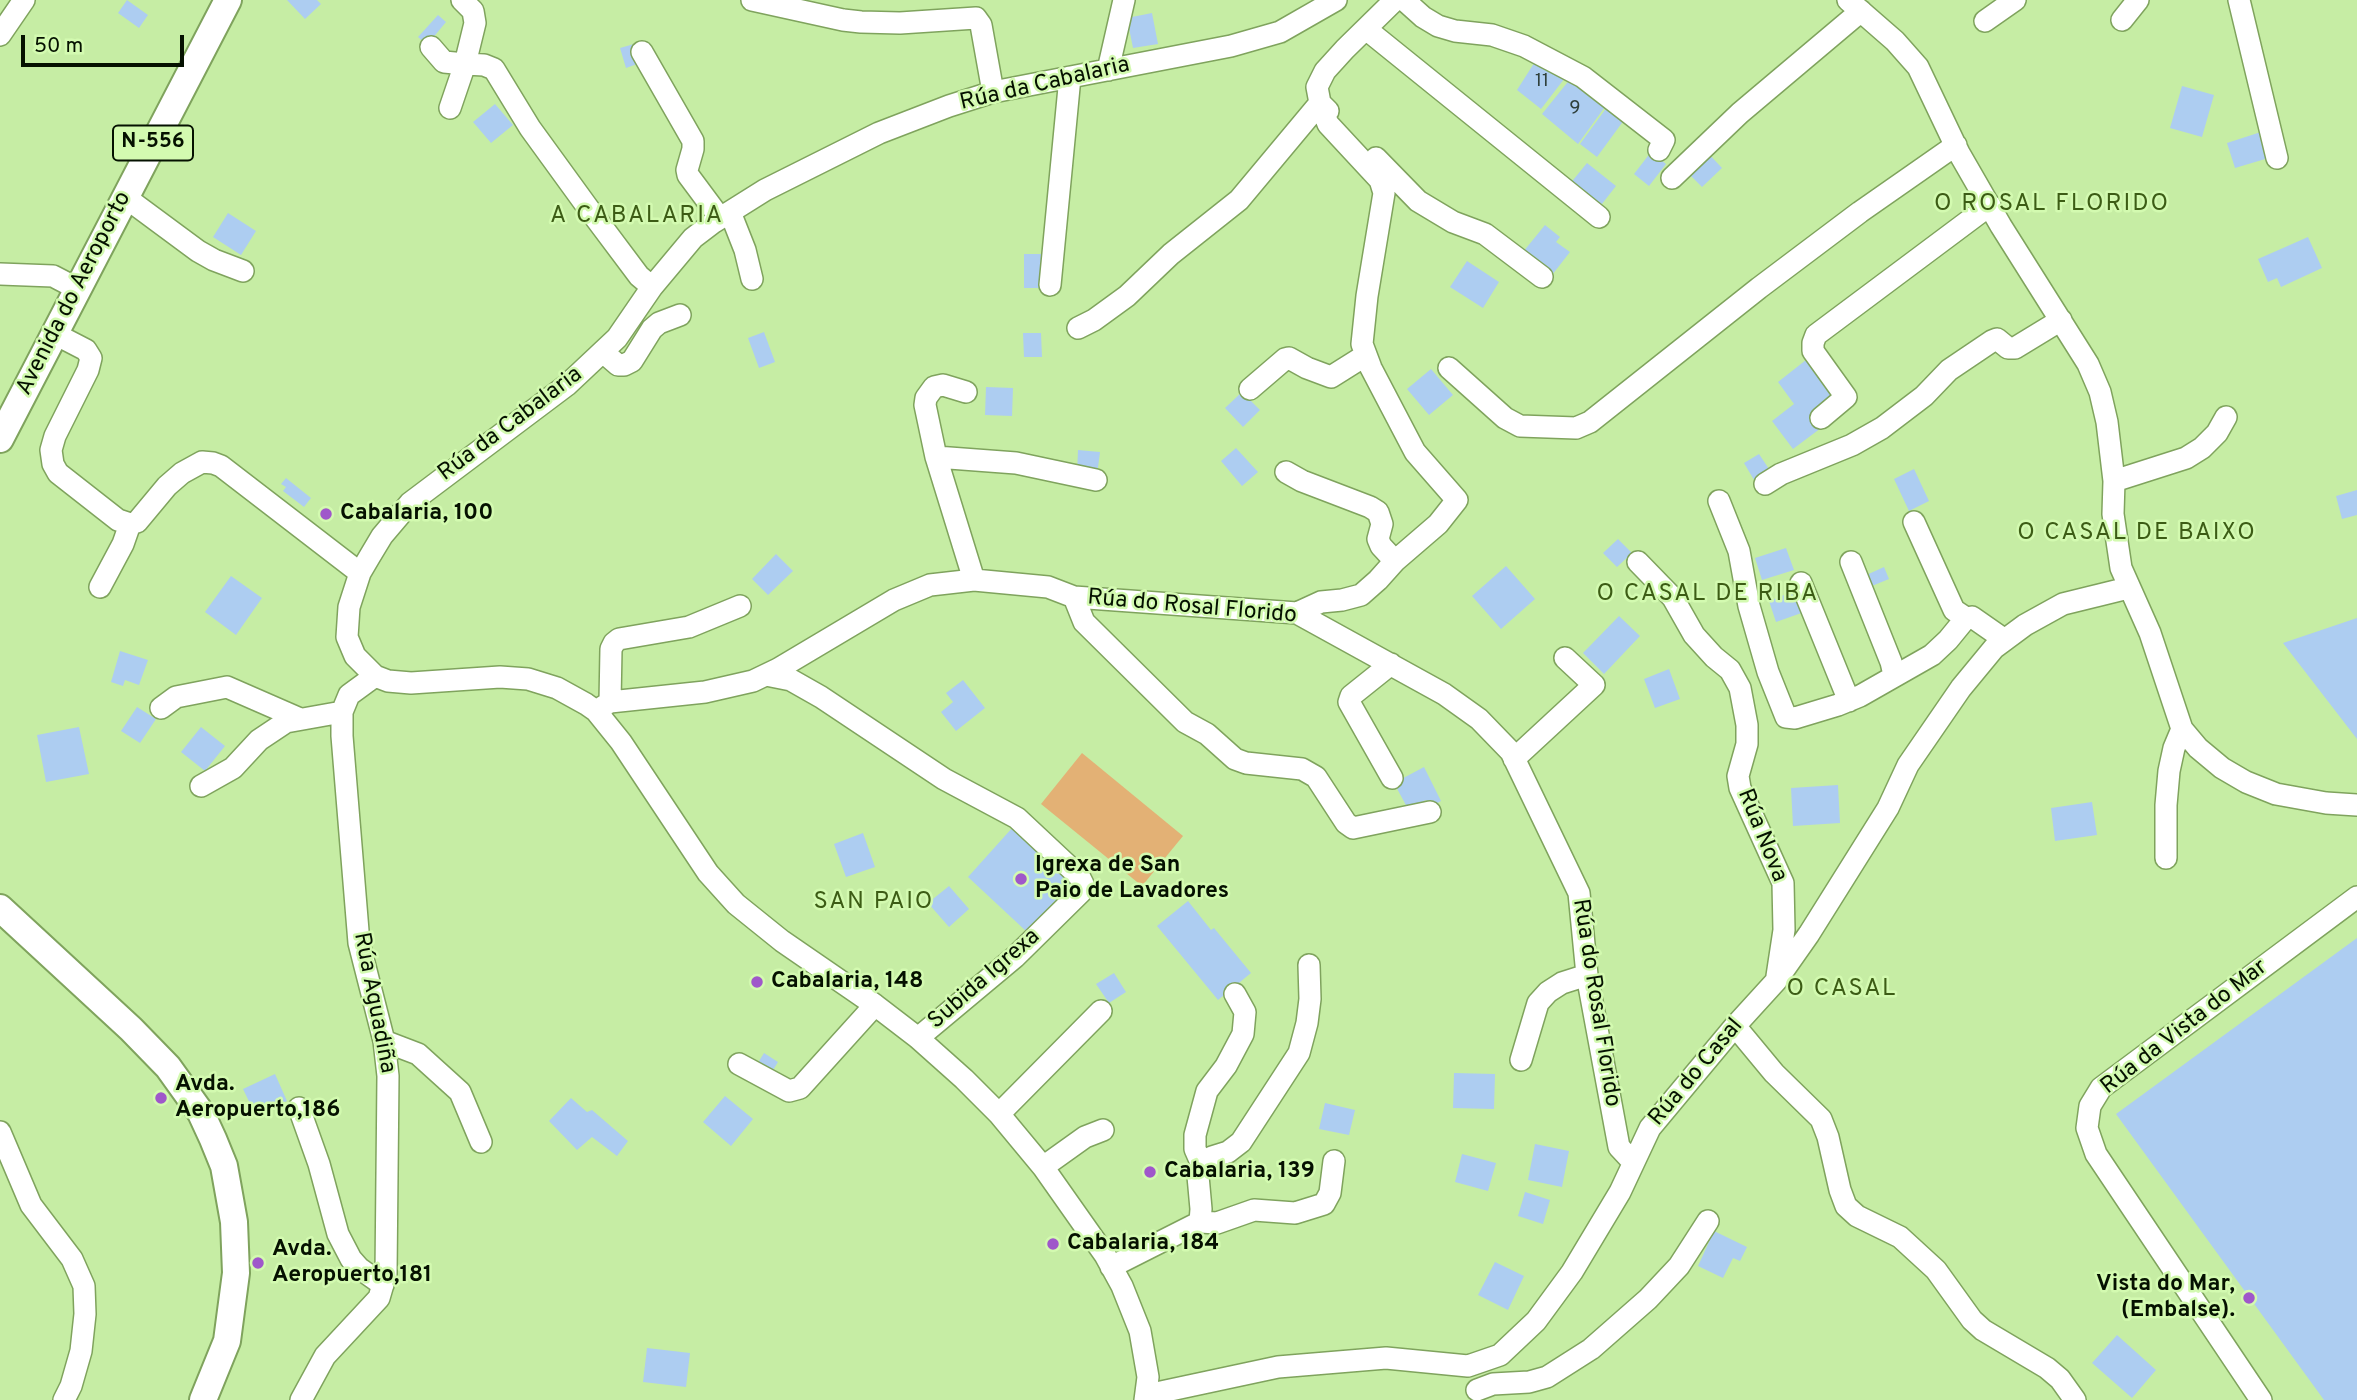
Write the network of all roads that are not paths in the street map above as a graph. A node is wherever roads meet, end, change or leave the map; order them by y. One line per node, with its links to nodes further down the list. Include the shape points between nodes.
1 (24, 0): 16 (street)
2 (228, 0): 29 (main road, Avenida do Aeroporto / N-556)
3 (462, 0): 19 (street, via 473,11 475,23)
4 (751, 0): 22 (street, via 843,20 900,23 976,18)
5 (1124, 0): 20 (street)
6 (1336, 0): 20 (street, Rúa da Cabalaria, via 1280,32)
7 (1395, 0): 15 (street)
8 (1404, 0): 26 (street, via 1438,26 1524,46 1583,77 1664,140)
9 (2015, 0): 14 (street)
10 (2138, 0): 13 (street)
11 (2239, 0): 27 (street)
12 (1855, 6): 25 (street, via 1895,41 1917,68); 28 (street)
13 (2122, 20)
14 (1985, 21)
15 (1366, 29): 23 (street, via 1325,71 1317,87); 32 (street)
16 (0, 35)
17 (431, 47): 19 (street, via 444,62)
18 (642, 52): 31 (street, via 693,141 688,176)
19 (465, 64): 24 (street); 38 (street, via 494,69 530,128 639,276)
20 (1108, 69): 21 (street, Rúa da Cabalaria)
21 (1070, 77): 22 (street, Rúa da Cabalaria); 37 (street)
22 (993, 92): 31 (street, Rúa da Cabalaria, via 879,133)
23 (1320, 103): 35 (street, via 1418,201 1485,234); 42 (street, via 1239,200 1126,296); 45 (street, via 1328,124 1380,180 1384,193 1366,306 1362,345)
24 (450, 108)
25 (1956, 145): 30 (street); 46 (street, via 1769,280 1590,422 1564,429 1520,426)
26 (1659, 150)
27 (2277, 158)
28 (1672, 178)
29 (125, 197): 33 (street, via 198,251); 39 (main road, Avenida do Aeroporto / N-556)
30 (1990, 205): 41 (street); 50 (street, via 1816,335 1813,351 1846,397)
31 (725, 215): 36 (street, via 745,250); 38 (street, Rúa da Cabalaria, via 693,238)
32 (1600, 217)
33 (243, 271)
34 (0, 274): 39 (street, via 53,276)
35 (1542, 277)
36 (752, 279)
37 (1050, 285)
38 (652, 287): 44 (street, Rúa da Cabalaria)
39 (78, 289): 43 (main road, Avenida do Aeroporto / N-556)
40 (680, 314): 44 (street, via 652,329 632,361 624,365)
41 (2061, 320): 55 (street, via 2100,392); 56 (street, via 2015,348 1992,341 1949,370 1882,429)
42 (1078, 328)
43 (55, 334): 51 (main road, Avenida do Aeroporto / N-556); 59 (street, via 86,350 91,358 55,436 53,464 58,473 118,520)
44 (603, 352): 63 (street, Rúa da Cabalaria, via 531,414 411,503 382,536)
45 (1366, 355): 47 (street, via 1331,377 1285,359); 60 (street, via 1415,452 1457,500 1438,524)
46 (1449, 368)
47 (1250, 389)
48 (966, 392): 52 (street, via 934,387 926,398)
49 (2226, 417): 55 (street, via 2217,433 2186,458)
50 (1821, 418)
51 (0, 439)
52 (936, 457): 54 (street, via 1016,464); 64 (street)
53 (1286, 472): 60 (street, via 1378,512 1382,524 1378,539)
54 (1096, 480)
55 (2114, 481): 67 (street, via 2113,514)
56 (1765, 484)
57 (1719, 501): 78 (street, via 1739,551 1749,606 1786,717 1795,719)
58 (1914, 522): 71 (street, via 1954,610)
59 (130, 524): 63 (street, via 137,522 181,473 213,463); 66 (street)
60 (1395, 561): 70 (street, via 1361,595 1321,602)
61 (1638, 562): 94 (street, Rúa Nova, via 1673,598 1694,635 1731,670 1740,688 1747,734 1738,776 1740,788 1783,883 1784,930)
62 (1850, 562): 76 (street)
63 (360, 573): 77 (street, Rúa da Cabalaria, via 349,607 347,637 355,656)
64 (974, 580): 68 (street, Rúa do Rosal Florido, via 1048,587); 75 (street, Rúa do Rosal Florido, via 930,585 894,600)
65 (1801, 583): 78 (street)
66 (100, 587)
67 (2128, 588): 72 (street, Rúa do Casal, via 2063,604); 83 (street, via 2150,633)
68 (1074, 597): 70 (street, Rúa do Rosal Florido); 88 (street, via 1084,622 1185,722 1235,759 1302,769 1316,777 1353,828)
69 (740, 606): 79 (street, via 689,627 619,639 611,649)
70 (1297, 613): 74 (street, Rúa do Rosal Florido)
71 (1966, 618): 72 (street, via 1972,617); 76 (street, via 1932,655)
72 (2004, 640): 94 (street, Rúa do Casal, via 1961,688 1908,765 1888,808)
73 (1565, 658): 84 (street, via 1594,685)
74 (1391, 664): 84 (street, Rúa do Rosal Florido, via 1479,719); 85 (street, via 1349,702)
75 (766, 675): 79 (street, Rúa do Rosal Florido, via 705,692); 99 (street, Subida Igrexa, via 791,680 821,696 944,779 1017,818 1083,884 1082,892 1015,957)
76 (1894, 675): 78 (street)
77 (375, 676): 79 (street, via 411,683 528,678); 81 (street, via 349,695)
78 (1849, 701)
79 (603, 707): 96 (street, via 708,873 736,904)
80 (161, 708): 82 (street, via 176,697 227,687)
81 (342, 712): 82 (street); 100 (street, Rúa Aguadiña, via 359,943)
82 (298, 718): 86 (street, via 259,740 239,763)
83 (2182, 729): 87 (street, via 2222,768 2246,782 2276,794); 89 (street, via 2169,771)
84 (1514, 759): 93 (street, Rúa do Rosal Florido, via 1579,893)
85 (1392, 778)
86 (201, 786)
87 (2357, 805)
88 (1430, 812)
89 (2166, 858)
90 (2357, 897): 123 (street, Rúa da Vista do Mar, via 2101,1088 2090,1106 2087,1128 2096,1154)
91 (0, 908): 120 (main road, via 167,1068 201,1113 213,1139 224,1166 234,1222 236,1273 227,1341)
92 (1309, 965): 110 (street, via 1310,999 1299,1053 1241,1142)
93 (1587, 975): 101 (street, via 1562,983 1538,1003); 109 (street, Rúa do Rosal Florido, via 1619,1147)
94 (1776, 981): 98 (street, Rúa do Casal)
95 (1235, 994): 110 (street, via 1245,1012 1243,1034 1208,1091 1195,1135)
96 (875, 1005): 99 (street); 102 (street, via 800,1088 789,1091)
97 (1101, 1011): 104 (street)
98 (1735, 1026): 109 (street, Rúa do Casal, via 1650,1128); 122 (street, via 1821,1119 1846,1206 1900,1237 1936,1270 1983,1331 2047,1368)
99 (918, 1038): 104 (street)
100 (384, 1041): 107 (street, via 418,1054 460,1092); 115 (street, Rúa Aguadiña, via 388,1195)
101 (1521, 1060)
102 (739, 1064)
103 (299, 1108): 115 (street, via 338,1234 351,1259)
104 (999, 1114): 111 (street)
105 (1103, 1130): 111 (street)
106 (0, 1132): 119 (street, via 31,1205 72,1259 84,1286 81,1351)
107 (481, 1142)
108 (1334, 1161): 113 (street, via 1324,1204 1295,1213 1254,1210 1217,1223)
109 (1633, 1163): 116 (street, Rúa do Casal, via 1572,1272 1536,1321 1500,1355)
110 (1202, 1165): 113 (street, via 1198,1177)
111 (1043, 1167): 114 (street)
112 (1708, 1221): 117 (street, via 1679,1266 1591,1349 1547,1377 1493,1384)
113 (1200, 1222): 114 (street)
114 (1111, 1267): 118 (street, via 1140,1331 1149,1377)
115 (383, 1285): 121 (street, Rúa Aguadiña, via 379,1298 325,1356)
116 (1468, 1366): 117 (street); 118 (street, Rúa do Casal, via 1385,1358 1278,1367)
117 (1479, 1395)
118 (1146, 1398)
119 (64, 1400)
120 (203, 1400)
121 (301, 1400)
122 (2075, 1400)
123 (2260, 1400)

